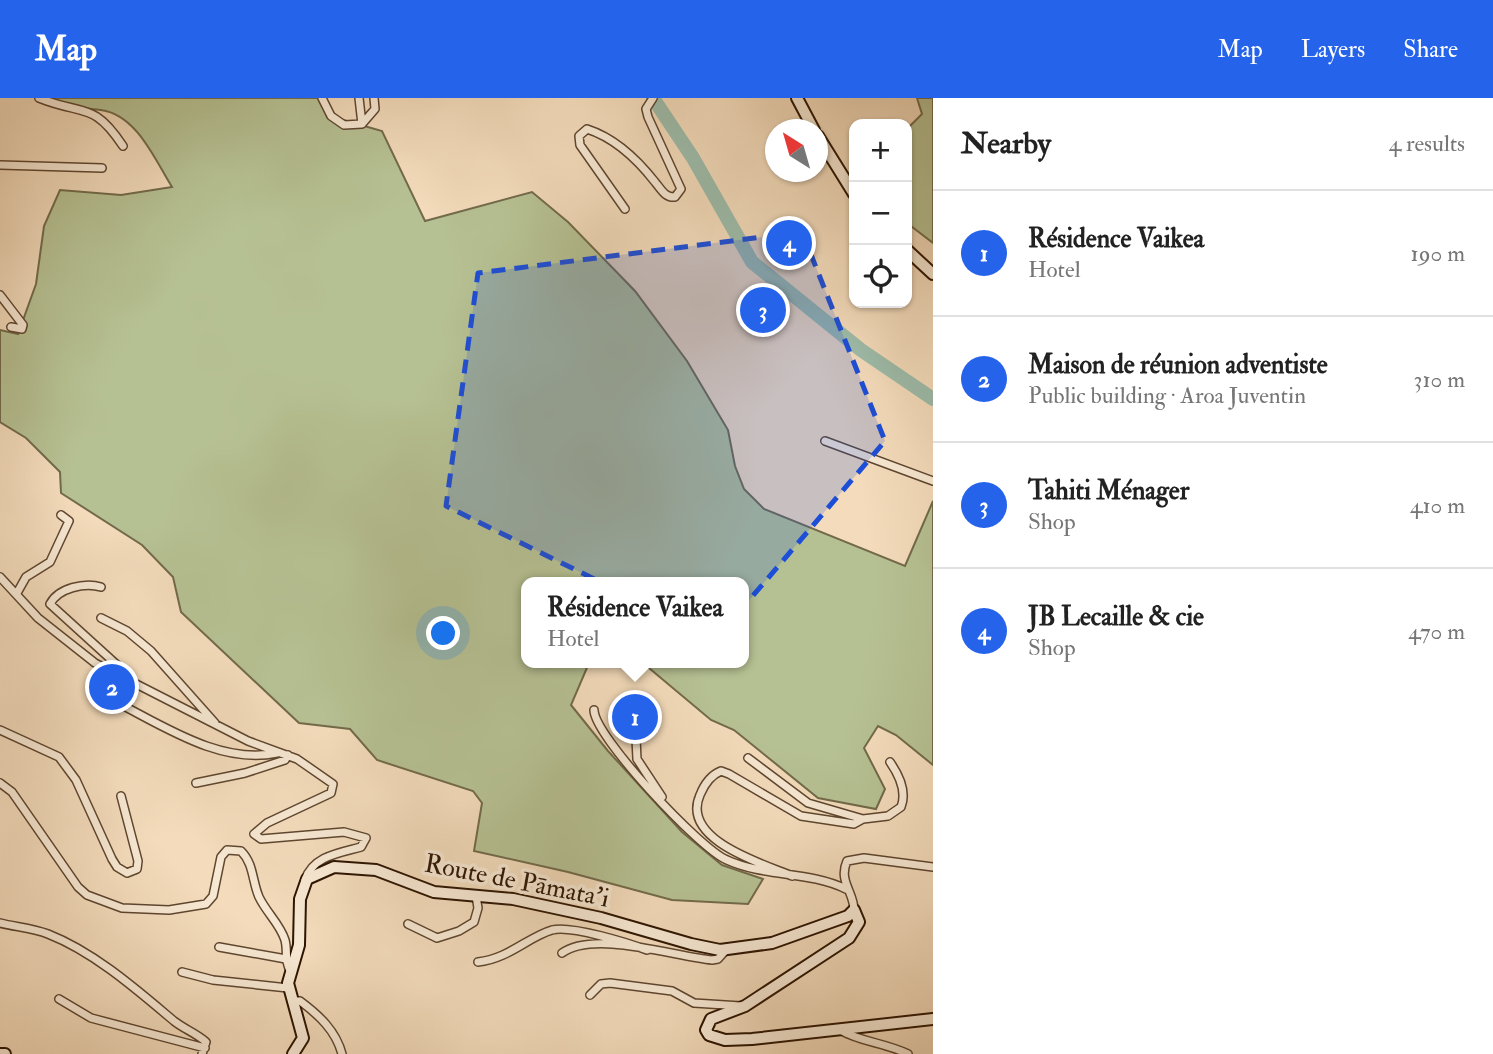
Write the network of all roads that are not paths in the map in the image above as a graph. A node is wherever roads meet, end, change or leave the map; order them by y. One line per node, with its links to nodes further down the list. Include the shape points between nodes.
1 (39, 98): 9 (street, via 86,109 110,126)
2 (322, 98): 8 (street, via 331,116 344,125)
3 (359, 98): 8 (street)
4 (374, 98): 8 (street, via 375,109)
5 (797, 98): 7 (main road)
6 (652, 99): 14 (street, via 646,109 681,188 675,197 664,194 617,143 587,129 579,136 580,145)
7 (808, 119)
8 (362, 124)
9 (123, 146)
10 (828, 153): 13 (main road)
11 (0, 165): 12 (street)
12 (102, 167)
13 (849, 186)
14 (625, 209)
15 (912, 255): 16 (main road)
16 (933, 274)
17 (0, 295): 18 (street, via 23,325 22,329)
18 (11, 327)
19 (825, 441): 20 (street)
20 (933, 481)
21 (61, 515): 24 (street, via 69,521 50,561 26,577)
22 (0, 576): 24 (street)
23 (101, 587): 26 (street, via 83,585 58,594 50,604 127,674)
24 (17, 593): 26 (street, via 38,618 95,663)
25 (101, 618): 29 (street, via 132,636 162,663)
26 (124, 679): 29 (street)
27 (118, 703): 32 (street, via 223,751)
28 (594, 710): 40 (street, via 598,726 613,746)
29 (217, 726): 32 (street)
30 (0, 730): 38 (street, via 59,757 76,779 112,859 127,873 137,869 138,861)
31 (636, 739): 40 (street, via 636,759 643,773)
32 (278, 753): 33 (street)
33 (288, 755): 37 (street, via 245,773); 43 (street, via 330,781 334,789 257,829 255,837 344,832 366,838 361,847 315,863)
34 (748, 758): 39 (street, via 808,803)
35 (890, 762): 39 (street, via 898,773 901,807 888,816)
36 (0, 783): 53 (street, via 12,792 78,887 102,903 144,911 201,906 212,896 221,858 227,850 241,851 259,897 286,942)
37 (196, 783)
38 (121, 796)
39 (863, 819): 42 (street, via 854,824 801,816 729,774 714,774 697,802 706,829 732,852)
40 (699, 839): 42 (street, via 723,859)
41 (933, 867): 44 (street, via 855,858 844,868)
42 (792, 876): 44 (street)
43 (303, 886): 45 (main road, Route de Pāmata'i, via 323,869 346,867 376,870 447,895); 56 (main road, via 299,945)
44 (846, 889): 46 (street)
45 (476, 896): 48 (street, via 474,922 459,931 437,938); 50 (main road, Route de Pāmata'i, via 543,905 698,946)
46 (854, 909): 50 (main road, Route de Pāmata'i, via 848,916 772,943); 61 (main road, via 859,922 849,938)
47 (0, 923): 64 (street, via 64,941 202,1038 206,1042)
48 (408, 924)
49 (219, 947): 53 (street)
50 (728, 949): 51 (street, via 712,960)
51 (647, 950): 52 (street, via 594,944); 54 (street, via 620,939 554,929 525,946)
52 (562, 953)
53 (286, 959): 56 (street)
54 (478, 962)
55 (182, 972): 57 (street)
56 (291, 972): 57 (main road)
57 (288, 988): 60 (main road)
58 (590, 995): 61 (street, via 601,984 610,983 672,991 694,1003)
59 (60, 999): 64 (street, via 91,1018)
60 (292, 1001): 65 (main road, via 303,1038); 66 (street, via 300,1001 329,1027)
61 (745, 1006): 63 (main road, via 711,1019 706,1030 709,1035 725,1040)
62 (933, 1019): 63 (main road)
63 (839, 1030): 67 (street)
64 (203, 1051)
65 (293, 1054)
66 (342, 1054)
67 (907, 1054)

